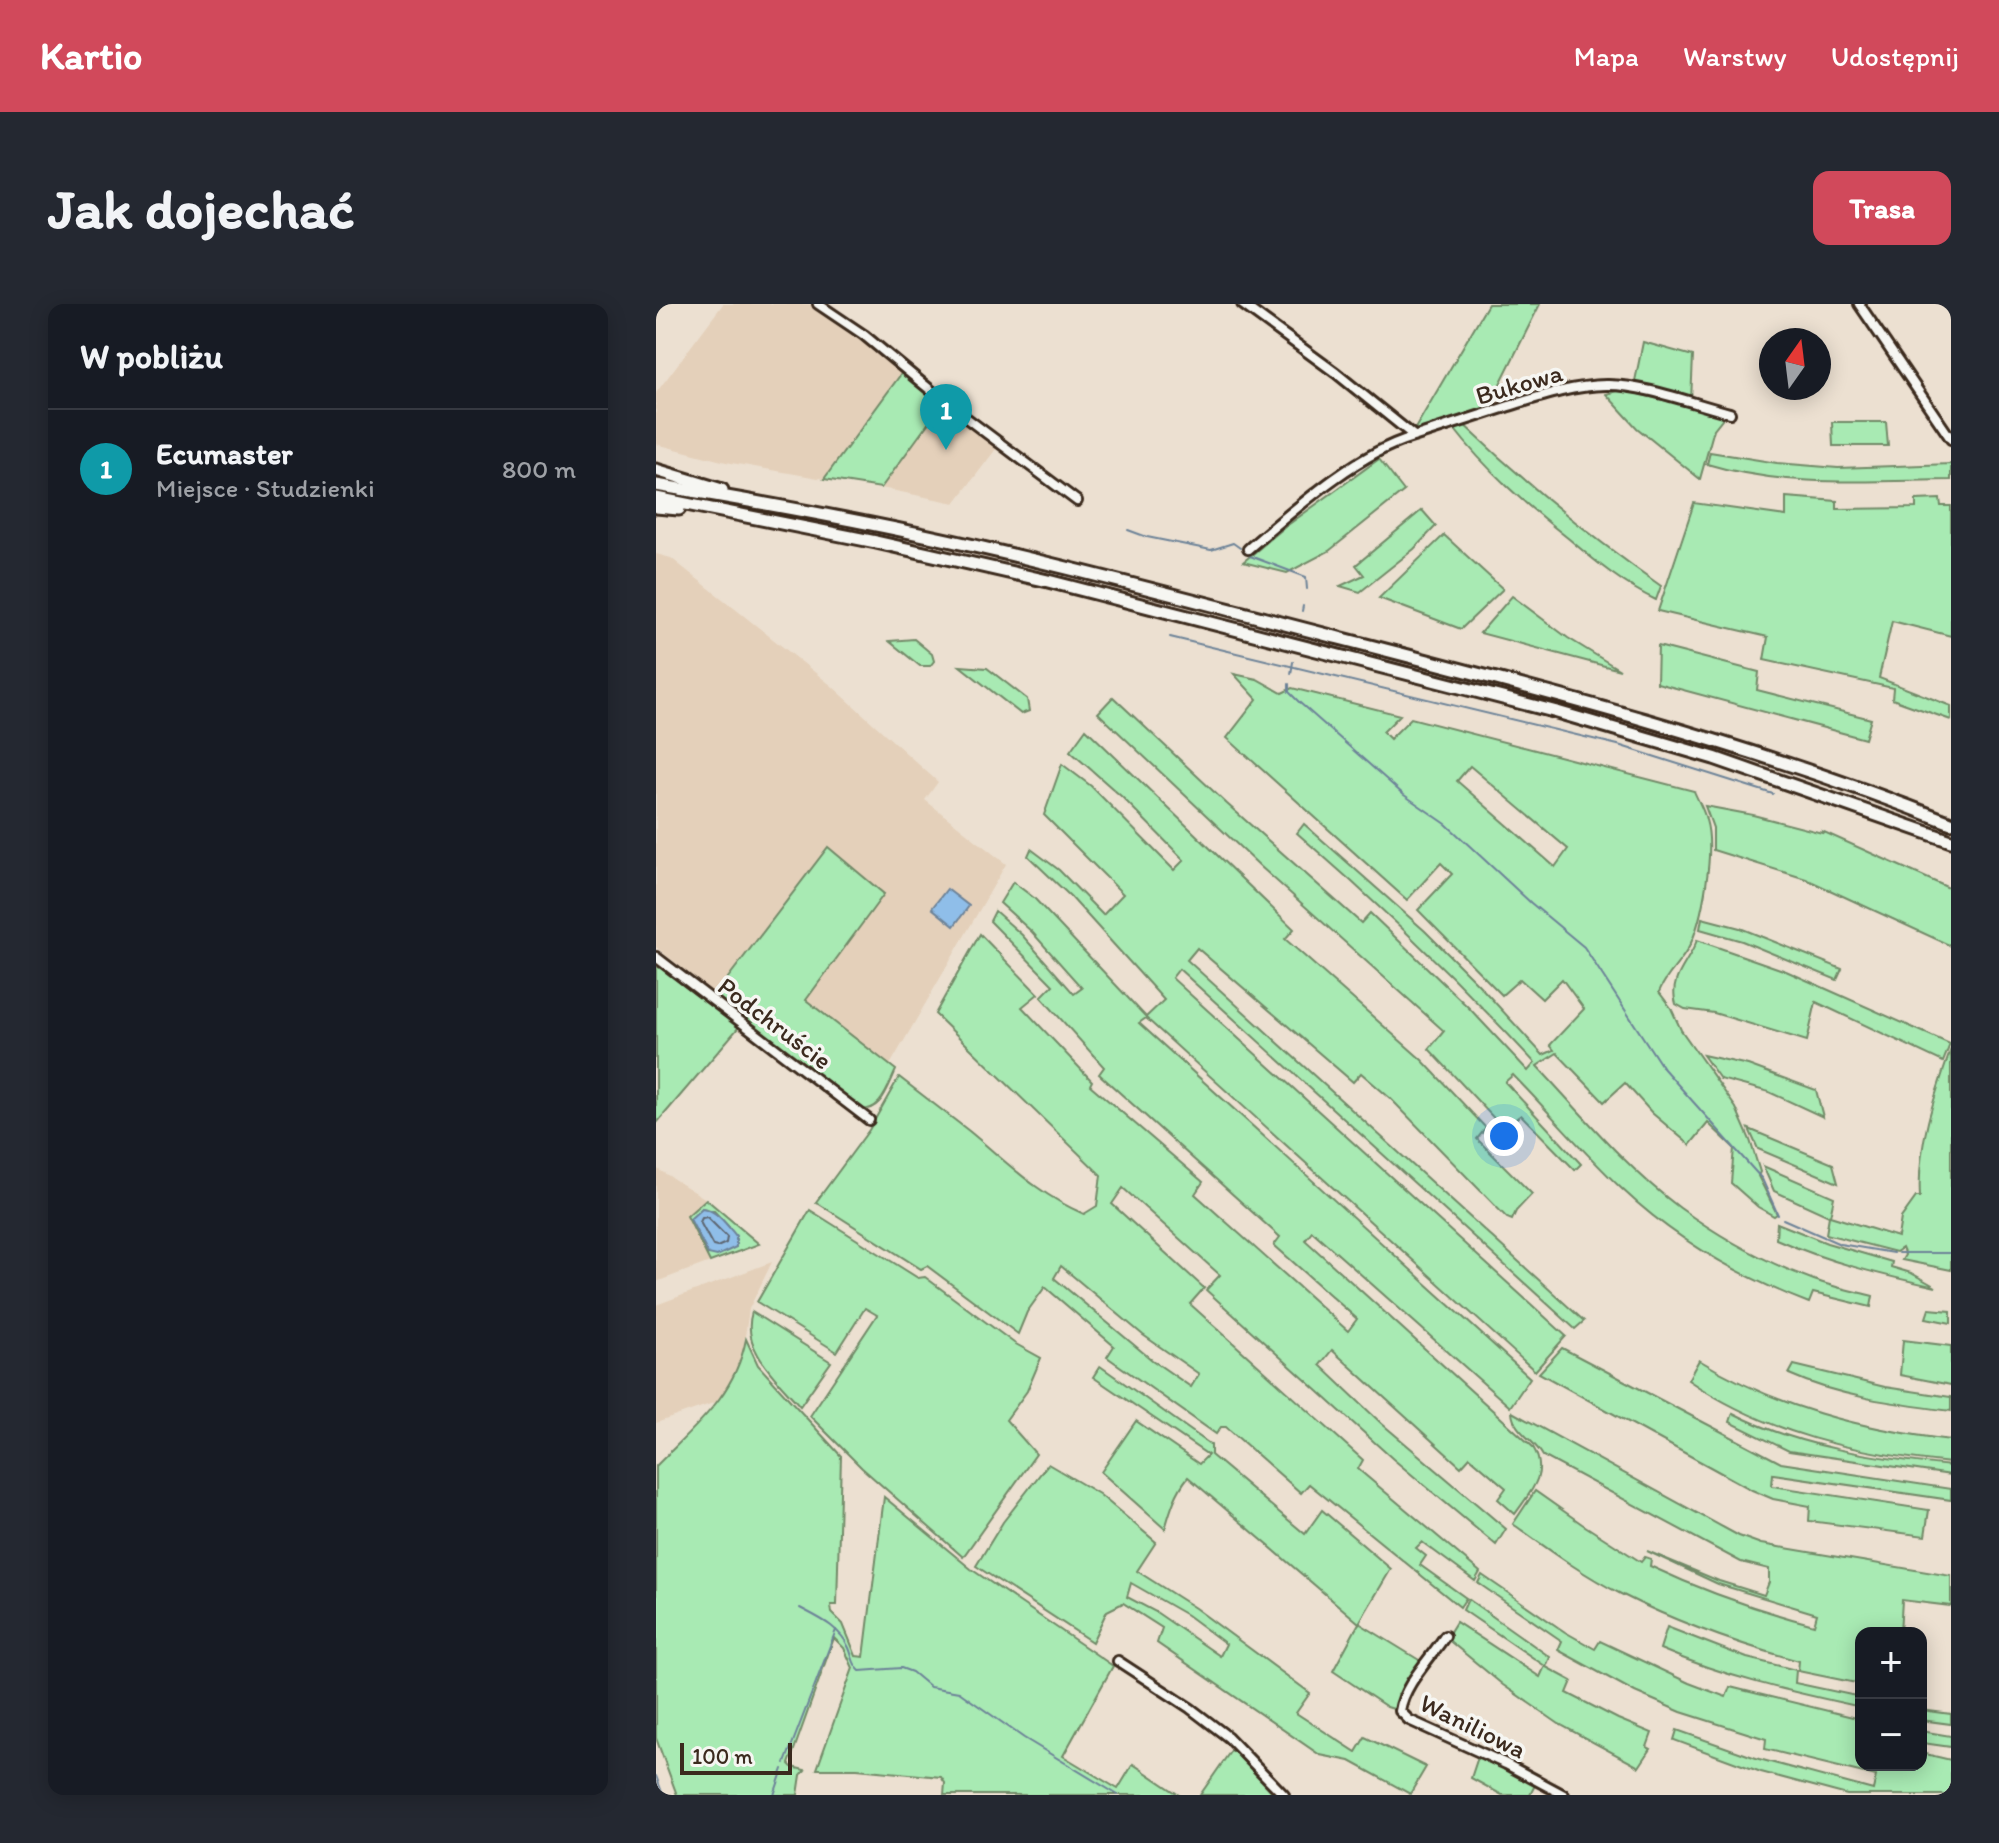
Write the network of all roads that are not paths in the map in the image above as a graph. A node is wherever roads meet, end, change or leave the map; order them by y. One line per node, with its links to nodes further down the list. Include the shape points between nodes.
1 (818, 304): 11 (street)
2 (1242, 304): 5 (street)
3 (1859, 304): 6 (street)
4 (1730, 413): 5 (street, Bukowa, via 1605,385 1551,392)
5 (1414, 436): 14 (street, Bukowa, via 1342,475)
6 (1951, 439)
7 (656, 470): 10 (highway)
8 (656, 485): 10 (highway)
9 (656, 498): 13 (highway)
10 (749, 499): 15 (highway, via 1002,552 1536,689 1730,744)
11 (1077, 501)
12 (656, 507): 13 (highway)
13 (742, 513): 16 (highway, via 1048,581 1557,712 1728,763)
14 (1248, 549)
15 (1951, 823)
16 (1951, 841)
17 (656, 957): 18 (street, Podchruście)
18 (869, 1120)
19 (1445, 1636): 22 (street, Waniliowa, via 1415,1678 1400,1711)
20 (1118, 1661): 21 (street, via 1228,1737)
21 (1284, 1795)
22 (1564, 1795)

